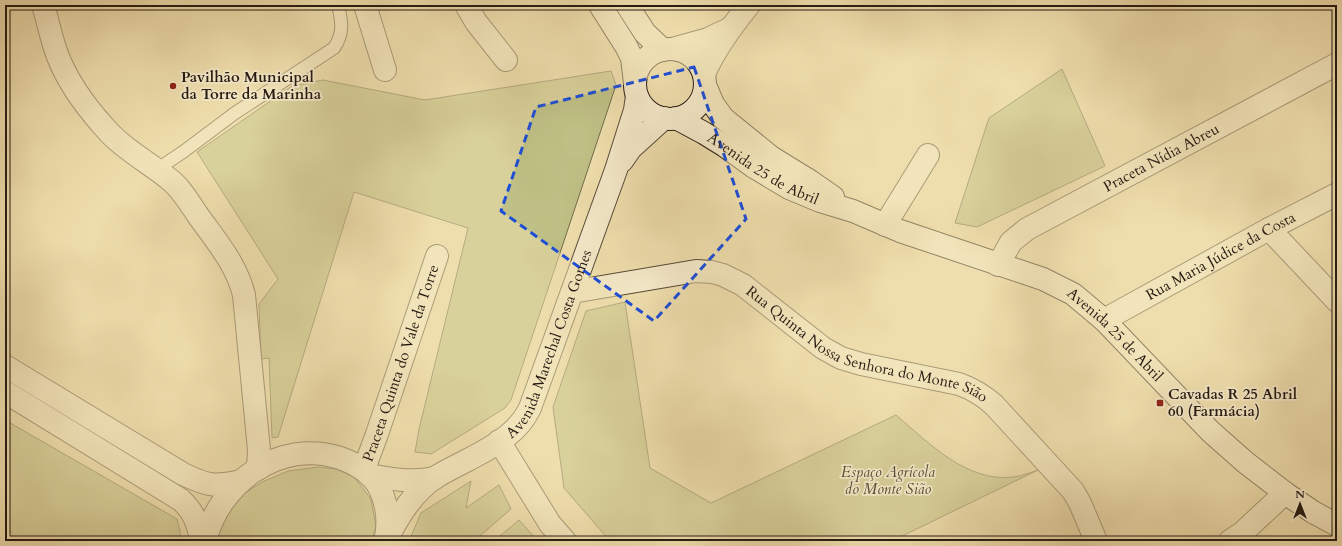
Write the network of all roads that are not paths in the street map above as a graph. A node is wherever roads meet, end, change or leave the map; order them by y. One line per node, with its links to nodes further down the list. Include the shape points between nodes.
1 (43, 5): 17 (street, via 57,55 87,106 124,146)
2 (338, 5): 17 (lane, via 342,30 334,48 235,113)
3 (365, 5): 12 (street)
4 (466, 5): 10 (street)
5 (600, 5): 14 (street, via 632,58)
6 (627, 5): 9 (street, via 645,33)
7 (749, 5): 8 (street)
8 (731, 28): 9 (street, via 708,39); 13 (street, via 709,61)
9 (667, 50): 13 (street, via 682,51 692,57 699,65); 14 (street, via 654,53 640,66 636,75)
10 (506, 60)
11 (1337, 64): 24 (street, Praceta Nídia Abreu, via 1027,229 1011,242)
12 (385, 70)
13 (704, 79): 15 (street, via 703,96 696,107 687,114); 20 (street, Avenida 25 de Abril, via 713,104 737,131 771,157)
14 (636, 90): 15 (street, via 643,107 653,114); 18 (street, Avenida Marechal Costa Gomes, via 635,110)
15 (670, 118): 18 (street, Avenida Marechal Costa Gomes, via 631,148); 20 (street, Avenida 25 de Abril, via 704,133 789,188 820,202)
16 (928, 155): 21 (street)
17 (156, 170): 34 (street, via 170,180 187,200 232,263 240,280 244,295 259,450)
18 (616, 170): 25 (street, Avenida Marechal Costa Gomes)
19 (1337, 194): 22 (street, Rua Maria Júdice da Costa)
20 (853, 211): 21 (street, Avenida 25 de Abril)
21 (885, 224): 24 (street, Avenida 25 de Abril)
22 (1269, 229): 26 (street); 27 (street, Rua Maria Júdice da Costa)
23 (437, 256): 33 (street, Praceta Quinta do Vale da Torre)
24 (998, 265): 27 (street, Avenida 25 de Abril, via 1043,279 1073,294)
25 (572, 292): 32 (street, Avenida Marechal Costa Gomes, via 530,408 518,426); 41 (street, Rua Quinta Nossa Senhora do Monte Sião, via 676,273 712,272 743,285 822,348 841,358 970,388 994,405 1064,480 1080,503)
26 (1337, 301)
27 (1104, 320): 36 (street, Avenida 25 de Abril, via 1210,431)
28 (5, 366): 30 (street)
29 (5, 392): 31 (street)
30 (97, 422): 31 (street); 34 (street, via 197,481 220,485)
31 (86, 441): 38 (street, via 181,500 195,516)
32 (499, 442): 35 (street, Avenida Marechal Costa Gomes); 40 (street, via 550,524)
33 (366, 472): 34 (street, via 350,462 323,454 312,454 282,458); 35 (street, Avenida Marechal Costa Gomes, via 395,480); 39 (street, via 376,483 387,507)
34 (249, 475): 38 (street, via 231,490 218,508)
35 (435, 478): 39 (street, Avenida Marechal Costa Gomes, via 408,504)
36 (1285, 493): 37 (street, Avenida 25 de Abril); 42 (street)
37 (1337, 525)
38 (204, 541)
39 (385, 541)
40 (565, 541)
41 (1096, 541)
42 (1230, 541)

